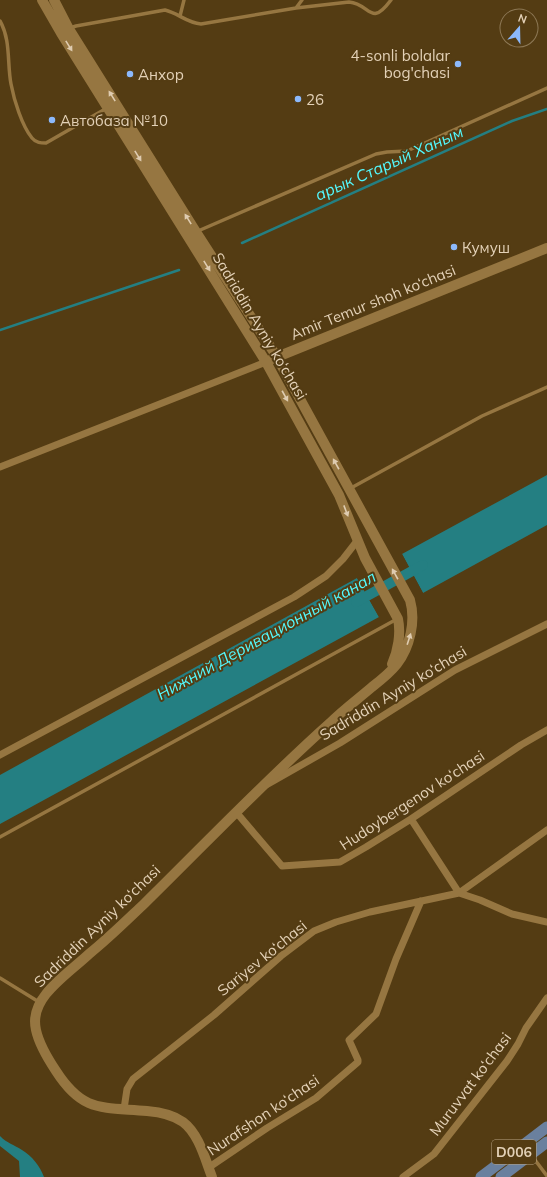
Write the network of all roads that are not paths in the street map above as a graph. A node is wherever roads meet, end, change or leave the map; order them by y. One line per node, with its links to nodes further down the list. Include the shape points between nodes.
1 (42, 0): 9 (main road, Sadriddin Ayniy ko‘chasi)
2 (54, 0): 9 (main road, Sadriddin Ayniy ko‘chasi)
3 (184, 0): 7 (lane)
4 (302, 0): 6 (lane)
5 (391, 0): 6 (lane, via 376,14 354,2)
6 (296, 8): 7 (lane, via 201,24 193,24)
7 (180, 16): 9 (lane, via 173,11 165,10 76,26)
8 (0, 21): 11 (lane, via 9,57 11,84 21,117 33,139 39,143 46,143)
9 (65, 31): 11 (main road, Sadriddin Ayniy ko‘chasi, one-way to 11); 12 (main road, Sadriddin Ayniy ko‘chasi, one-way to 9)
10 (547, 88): 12 (lane, via 407,151 376,154)
11 (108, 108): 15 (main road, Sadriddin Ayniy ko‘chasi, one-way to 15)
12 (196, 232): 14 (main road, Sadriddin Ayniy ko‘chasi)
13 (547, 248): 14 (main road, Amir Temur shoh ko‘chasi)
14 (278, 357): 15 (main road, Amir Temur shoh ko‘chasi); 18 (main road, Sadriddin Ayniy ko‘chasi, one-way to 14)
15 (266, 362): 17 (street); 19 (main road, Sadriddin Ayniy ko‘chasi, one-way to 19, via 339,495)
16 (547, 387): 18 (lane, via 482,416)
17 (0, 467)
18 (350, 488): 22 (main road, Sadriddin Ayniy ko‘chasi, one-way to 18, via 397,664 407,644 411,634 412,610 410,600)
19 (357, 541): 20 (main road, Sadriddin Ayniy ko‘chasi); 24 (street, via 326,576 294,597)
20 (398, 619): 22 (main road, Sadriddin Ayniy ko‘chasi, via 399,636 395,655 390,667); 29 (lane)
21 (547, 624): 25 (street, Sadriddin Ayniy ko‘chasi, via 455,670 340,743)
22 (378, 682): 25 (main road, Sadriddin Ayniy ko‘chasi, via 331,721)
23 (547, 730): 27 (street, Hudoybergenov ko‘chasi)
24 (0, 755)
25 (256, 791): 26 (main road, Sadriddin Ayniy ko‘chasi)
26 (236, 812): 27 (street, Hudoybergenov ko‘chasi, via 282,866 340,862); 35 (main road, Sadriddin Ayniy ko‘chasi, via 145,903 57,982)
27 (412, 819): 30 (street)
28 (547, 830): 30 (street, Sariyev ko‘chasi)
29 (0, 837)
30 (459, 893): 31 (street, Sariyev ko‘chasi); 32 (street, via 512,914)
31 (421, 902): 36 (street, Sariyev ko‘chasi, via 370,912 314,931 281,956 177,1046 133,1079 127,1089); 40 (street, Nurafshon ko‘chasi, via 376,1014 349,1040 358,1062 316,1098 267,1128)
32 (547, 922)
33 (0, 978): 35 (lane)
34 (547, 998): 42 (street, Muruvvat ko‘chasi, via 507,1060 434,1154)
35 (40, 1003): 36 (main road, Sadriddin Ayniy ko‘chasi, via 35,1018 36,1032 66,1086 78,1098 92,1105)
36 (124, 1109): 40 (main road, Sadriddin Ayniy ko‘chasi, via 159,1112 179,1119 194,1134)
37 (547, 1127): 43 (main road, D006)
38 (547, 1142): 39 (main road, D006)
39 (530, 1154): 41 (lane); 44 (main road, D006)
40 (210, 1172)
41 (547, 1176)
42 (403, 1177)
43 (481, 1177)
44 (500, 1177)

